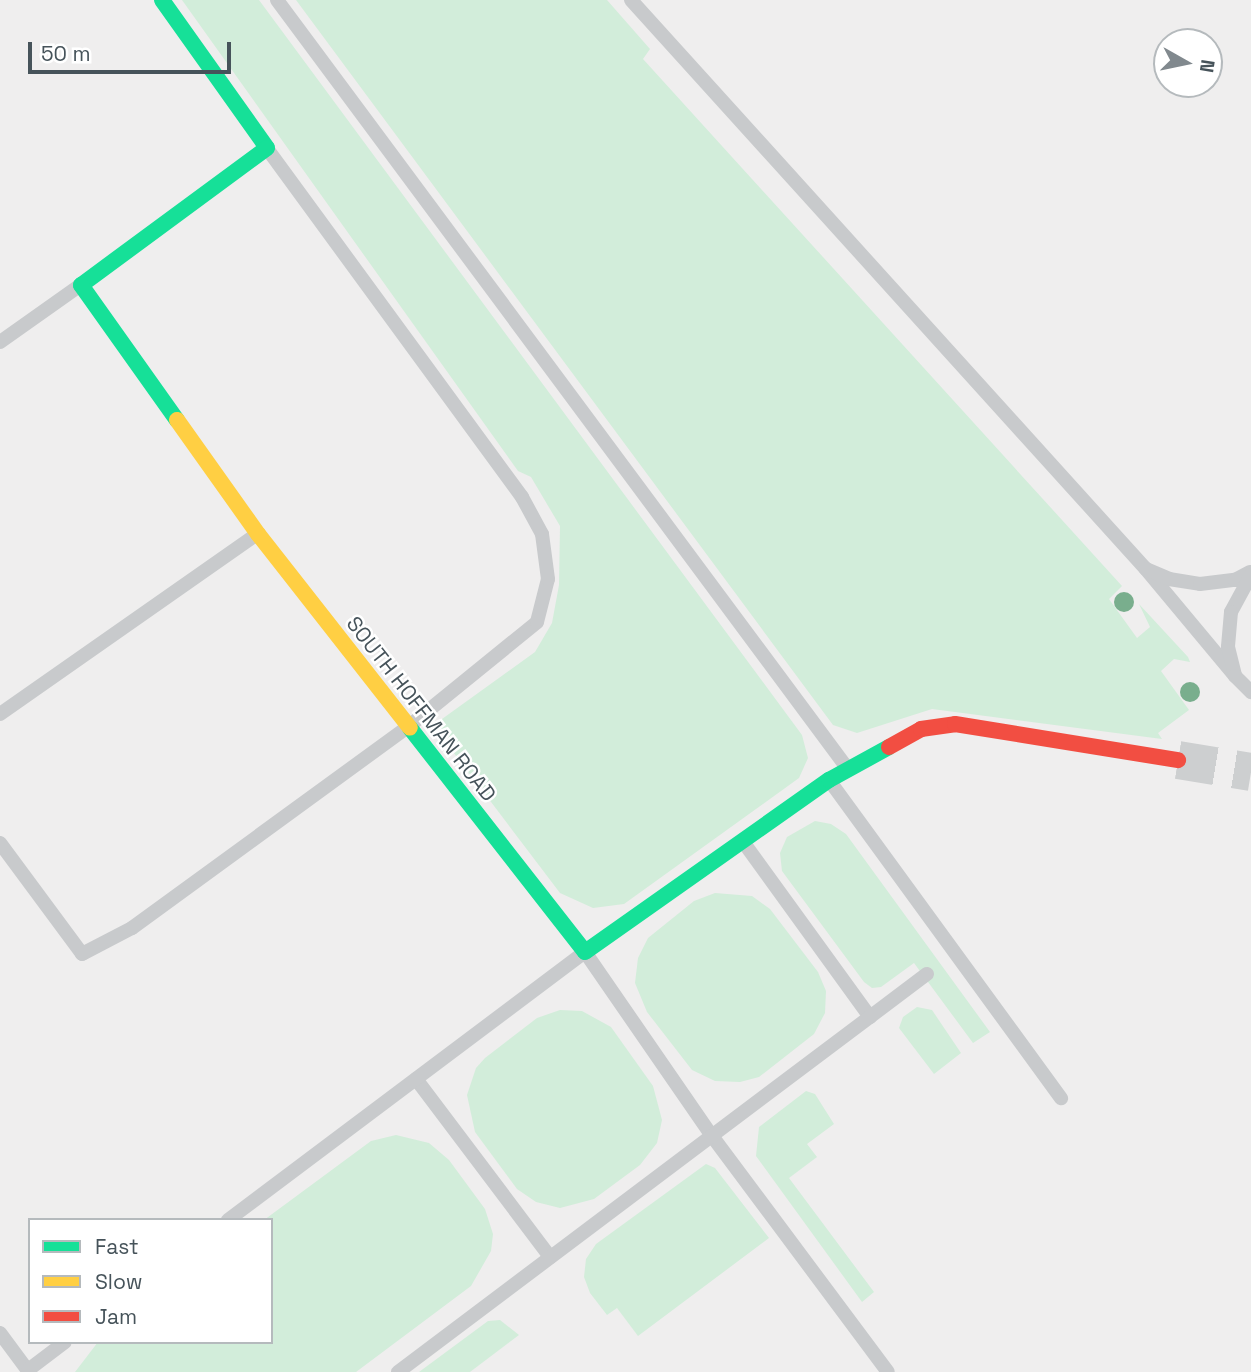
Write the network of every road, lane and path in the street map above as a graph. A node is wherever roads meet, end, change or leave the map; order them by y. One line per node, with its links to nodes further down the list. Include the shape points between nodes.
1 (162, 0): 4 (street)
2 (278, 0): 15 (lane)
3 (631, 0): 8 (lane)
4 (267, 148): 5 (street); 13 (lane, via 522,497 542,534 548,579 537,622)
5 (81, 285): 6 (lane); 7 (street, SOUTH HOFFMAN ROAD)
6 (0, 342)
7 (258, 534): 12 (lane); 13 (street, SOUTH HOFFMAN ROAD)
8 (1145, 568): 9 (lane, via 1169,579 1200,584); 10 (lane)
9 (1251, 573): 10 (lane, via 1231,612 1228,647)
10 (1235, 676): 11 (lane)
11 (1251, 692)
12 (0, 714)
13 (408, 727): 18 (lane, via 132,928 82,954); 19 (street, SOUTH HOFFMAN ROAD)
14 (1178, 760): 15 (street, via 956,724 921,729)
15 (848, 769): 16 (street)
16 (830, 780): 17 (street); 23 (lane)
17 (741, 839): 19 (street); 21 (lane)
18 (0, 843)
19 (586, 952): 22 (lane); 24 (lane)
20 (927, 974): 21 (lane)
21 (870, 1017): 24 (lane)
22 (416, 1079): 25 (lane); 26 (lane)
23 (1061, 1098)
24 (712, 1136): 26 (lane); 31 (lane)
25 (231, 1218)
26 (550, 1257): 30 (lane)
27 (0, 1333): 29 (lane)
28 (62, 1344): 29 (lane)
29 (28, 1371)
30 (398, 1372)
31 (888, 1372)

